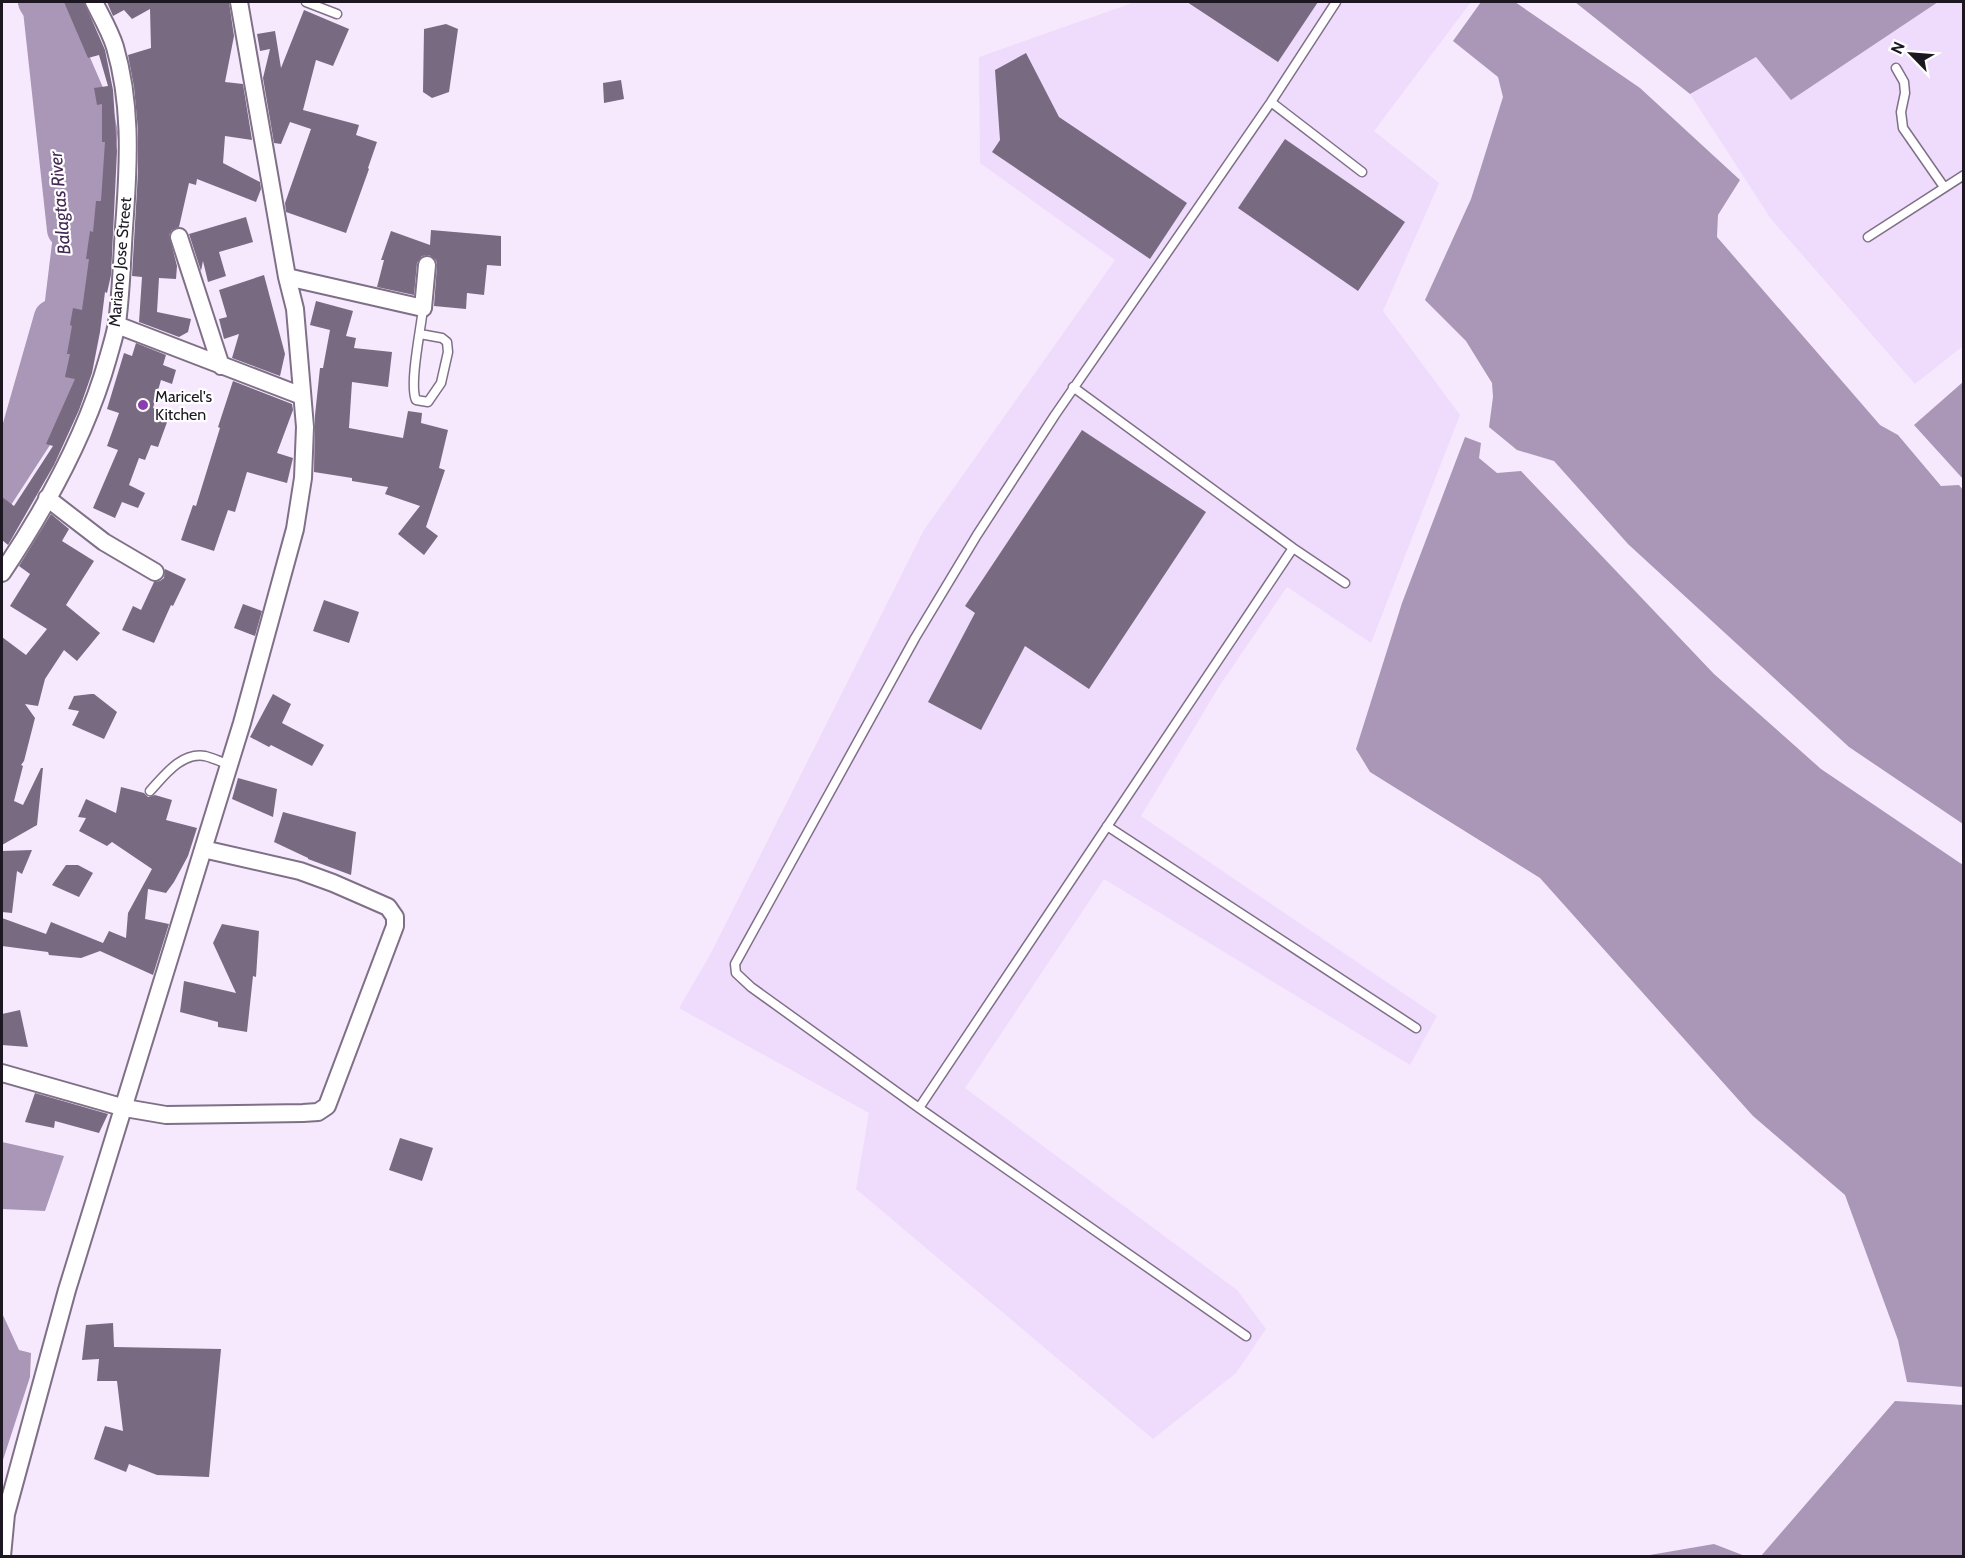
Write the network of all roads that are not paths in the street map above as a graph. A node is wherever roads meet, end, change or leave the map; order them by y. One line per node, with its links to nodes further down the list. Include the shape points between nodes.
1 (94, 2): 16 (street, Mariano Jose Street, via 114,45 128,112)
2 (238, 2): 14 (street)
3 (306, 2): 5 (lane)
4 (1336, 2): 7 (lane)
5 (337, 14)
6 (1896, 68): 10 (lane, via 1904,82 1903,128)
7 (1271, 102): 8 (lane); 19 (lane)
8 (1362, 172)
9 (1964, 175): 10 (lane)
10 (1944, 188): 12 (lane)
11 (179, 237): 18 (street)
12 (1868, 237)
13 (427, 265): 15 (street)
14 (287, 277): 15 (street); 20 (street, via 295,309)
15 (423, 309): 17 (lane)
16 (117, 325): 18 (street); 21 (street, Mariano Jose Street, via 98,394)
17 (420, 334): 17 (lane, via 447,342 441,383 428,402 416,400 414,395)
18 (221, 366): 20 (street)
19 (1073, 387): 22 (lane); 33 (lane, via 915,638 735,964 736,973 751,987)
20 (302, 396): 26 (street, via 303,478 295,529)
21 (47, 498): 23 (street, via 104,542); 24 (street, Mariano Jose Street)
22 (1293, 548): 25 (lane); 28 (lane)
23 (155, 572)
24 (2, 573)
25 (1345, 583)
26 (228, 765): 27 (lane, via 204,756 188,758 170,769); 29 (street)
27 (150, 791)
28 (1107, 826): 30 (lane); 33 (lane)
29 (203, 849): 32 (street); 32 (street, via 300,871 333,883 388,906 395,926 327,1106 318,1112 303,1113 166,1115)
30 (1416, 1028)
31 (2, 1073): 32 (street)
32 (125, 1107): 35 (street, via 67,1290 6,1514)
33 (920, 1108): 34 (lane)
34 (1246, 1336)
35 (2, 1557)

